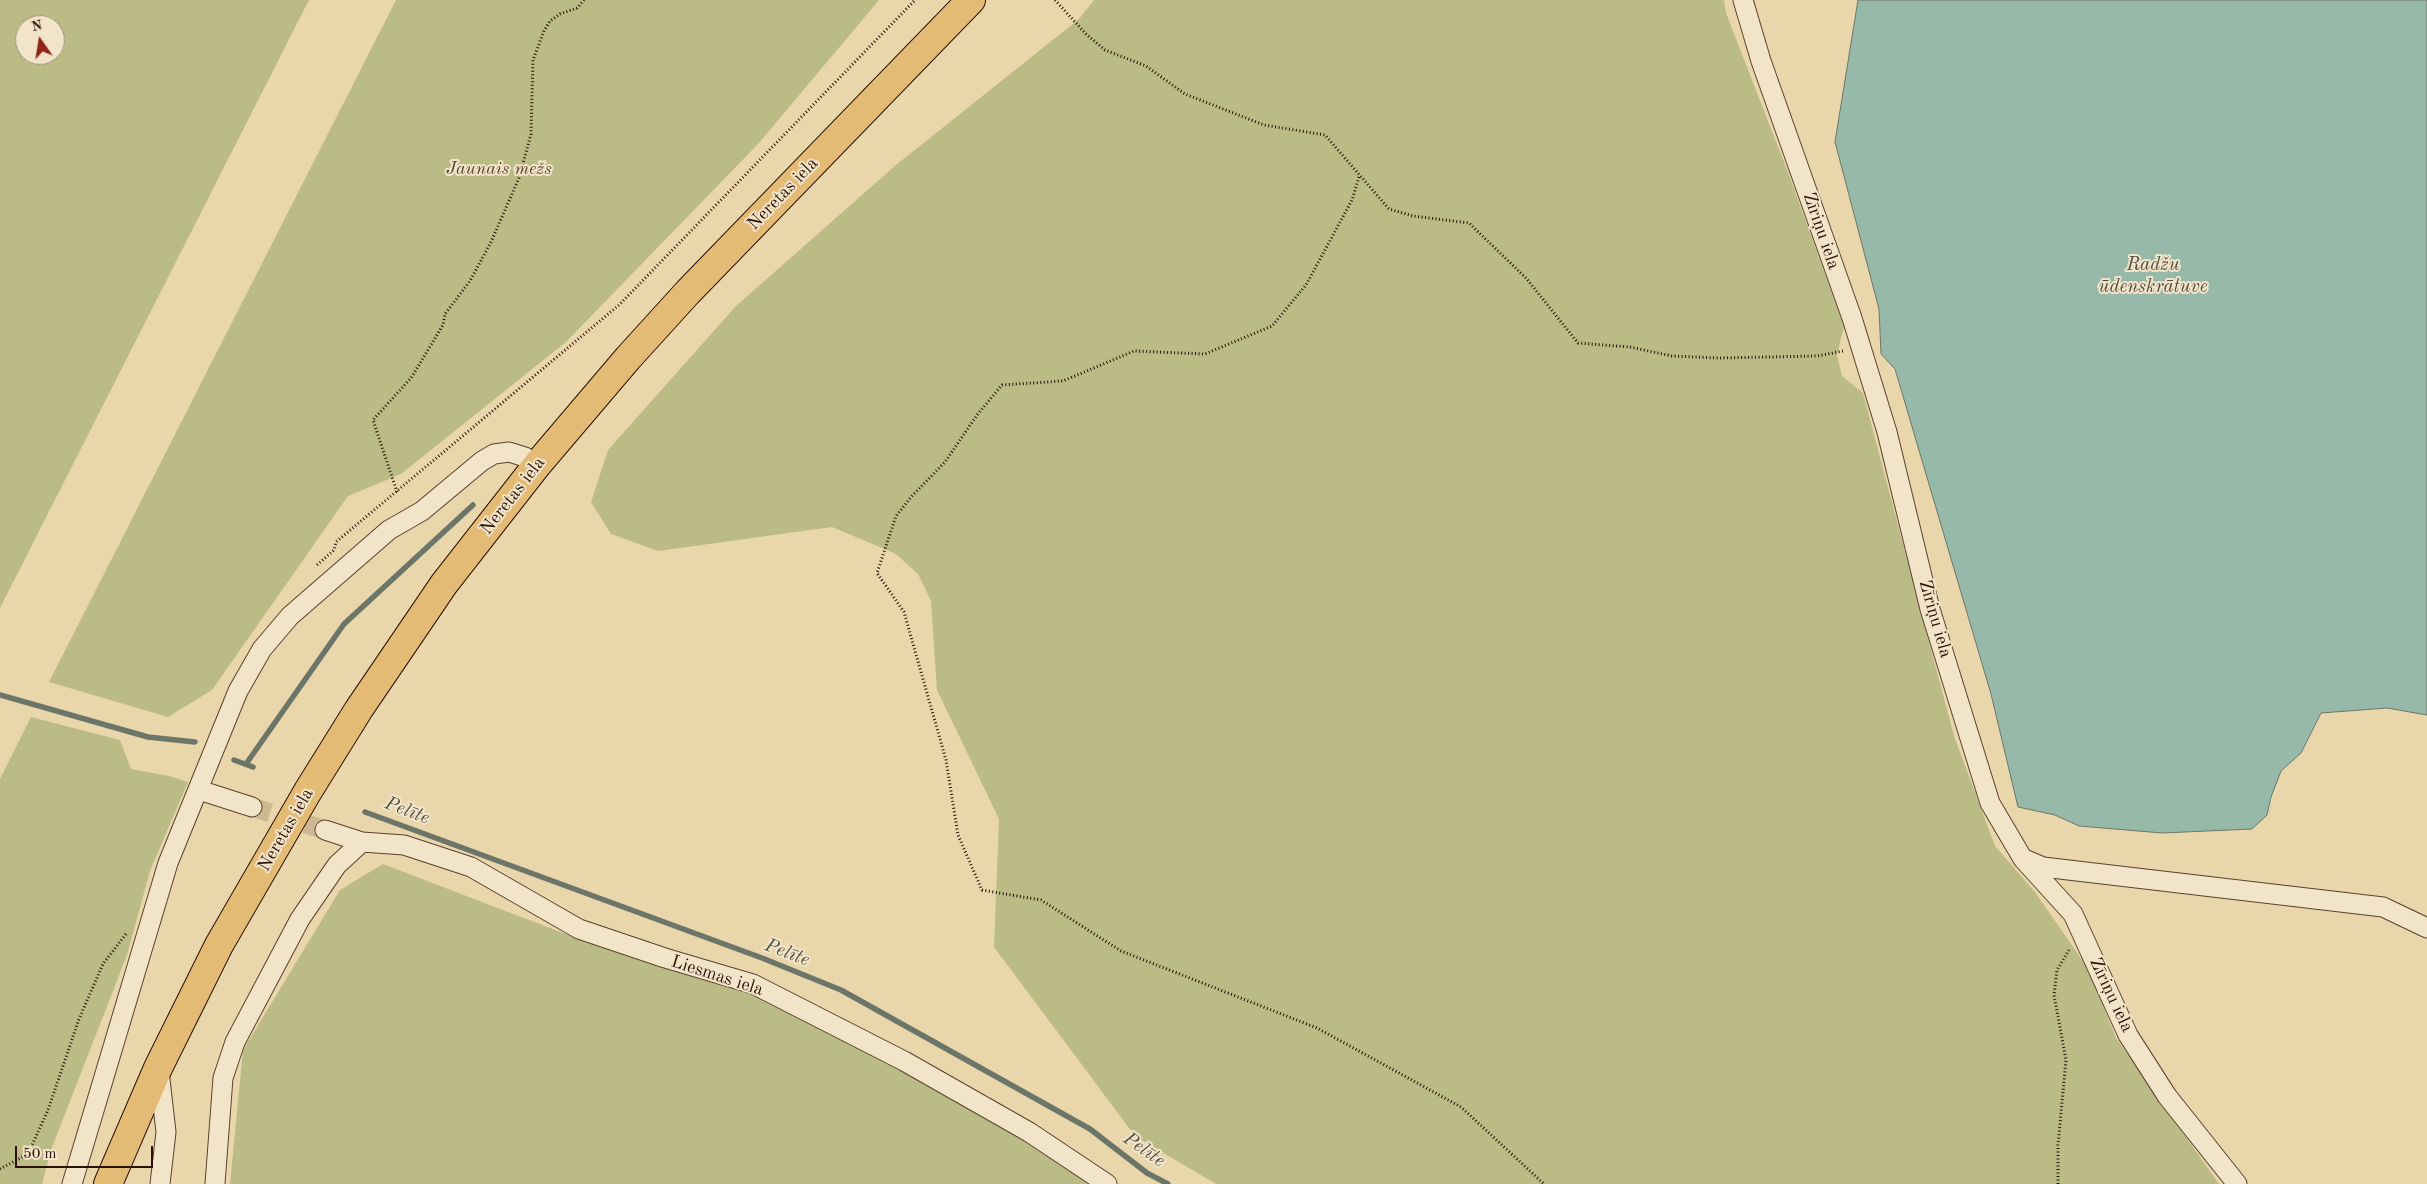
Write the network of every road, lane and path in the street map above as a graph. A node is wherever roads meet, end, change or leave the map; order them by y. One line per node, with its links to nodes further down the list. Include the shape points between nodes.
1 (584, 0): 9 (path, via 577,8 550,21 544,31 533,60 532,134 519,178 491,242 470,281 445,314 443,325 412,378 373,420)
2 (915, 0): 9 (path, via 618,305)
3 (971, 0): 8 (main road, Neretas iela, via 688,292)
4 (1055, 0): 6 (path, via 1105,50 1146,66 1185,94 1264,125 1325,135)
5 (1743, 0): 7 (street, Zīriņu iela, via 1761,61)
6 (1359, 177): 7 (path, via 1389,209 1413,216 1469,223 1526,278 1578,343 1630,347 1672,356 1718,358 1817,356); 26 (path, via 1344,216 1306,285 1272,326 1204,354 1134,350 1063,381 1002,385 945,462 896,516 877,573 904,612 946,760 958,835 982,890 1041,900 1121,951 1316,1028 1461,1107)
7 (1861, 348): 15 (street, Zīriņu iela, via 1887,432 1930,608 1990,803)
8 (537, 465): 11 (street, via 509,452 494,454 482,461 422,511 389,530 290,616 262,649 238,691); 19 (main road, Neretas iela, via 444,584 359,709 219,945)
9 (397, 492): 10 (path, via 336,542 334,550)
10 (317, 565)
11 (199, 790): 12 (street); 16 (street, via 168,863)
12 (252, 807)
13 (324, 830): 14 (street, Liesmas iela)
14 (362, 842): 24 (street, via 338,866 300,919 235,1042 224,1078); 25 (street, Liesmas iela, via 404,845 471,867 579,929 753,984 904,1060 1029,1132)
15 (2023, 859): 17 (street, via 2043,867 2382,907); 28 (street, Zīriņu iela, via 2073,914 2128,1035 2167,1096)
16 (151, 921): 20 (path, via 132,926 103,964 28,1154); 21 (street)
17 (2427, 928)
18 (2069, 948): 27 (path, via 2057,970 2054,996 2066,1060 2058,1145)
19 (158, 1068): 22 (main road, Neretas iela); 23 (street, via 166,1132)
20 (0, 1169)
21 (72, 1184)
22 (108, 1184)
23 (160, 1184)
24 (215, 1184)
25 (1107, 1184)
26 (1544, 1184)
27 (2058, 1184)
28 (2237, 1184)

